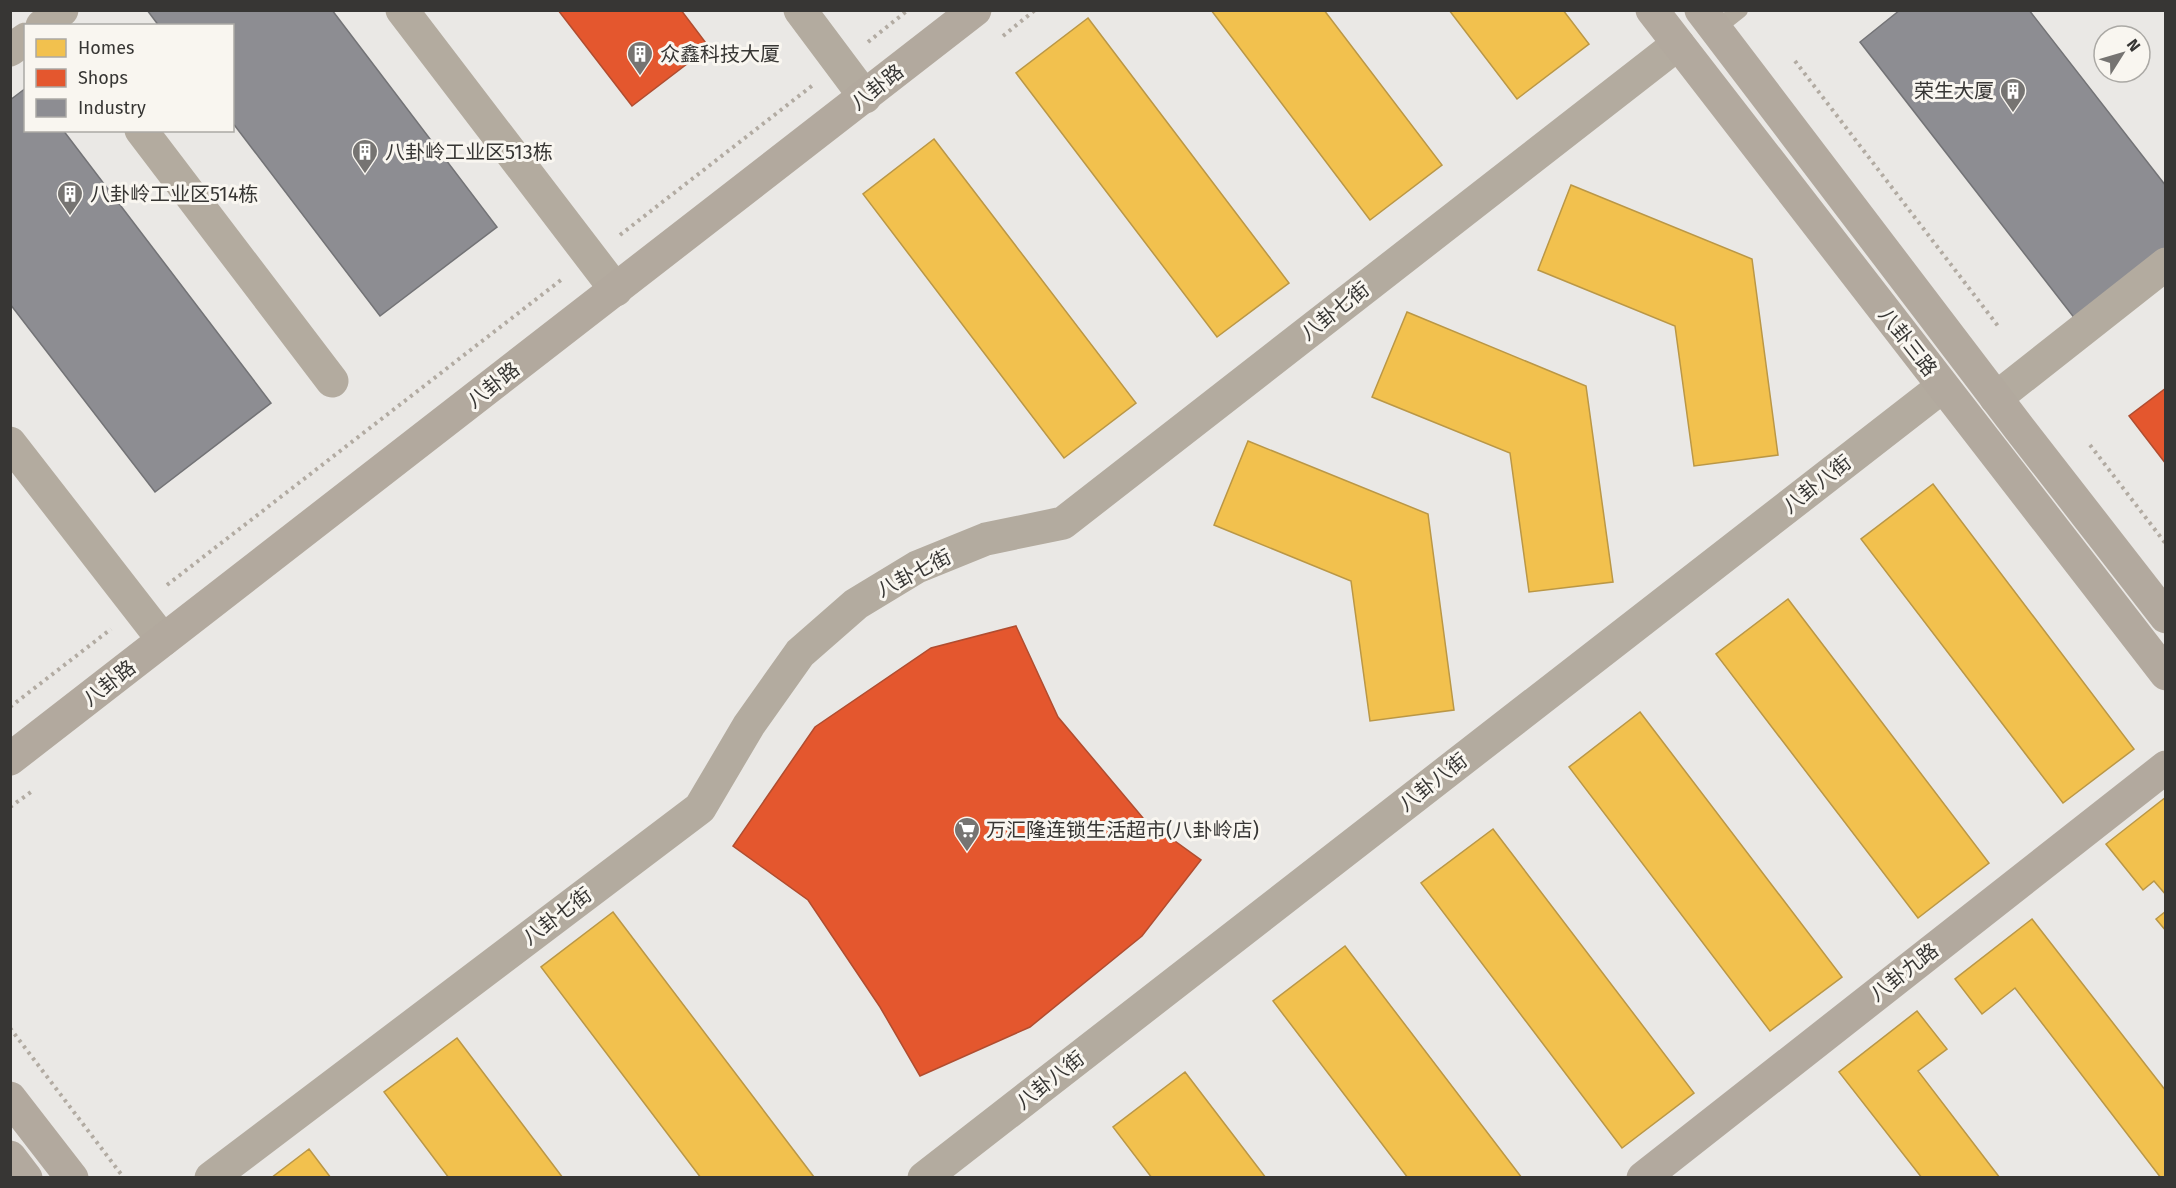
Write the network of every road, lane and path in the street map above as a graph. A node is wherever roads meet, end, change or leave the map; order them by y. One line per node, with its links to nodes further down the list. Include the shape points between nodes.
1 (402, 10): 14 (street)
2 (800, 10): 11 (street)
3 (908, 10): 11 (path)
4 (975, 10): 12 (street, 八卦路)
5 (1652, 10): 8 (street, 八卦三路)
6 (1719, 17): 20 (street, 八卦三路)
7 (24, 40): 9 (street)
8 (1678, 44): 19 (street, 八卦三路); 37 (street, 八卦七街, via 1063,523 986,538 917,567 856,604 800,653 749,725 700,808)
9 (10, 50)
10 (1796, 62): 17 (path)
11 (840, 64): 12 (street); 14 (path)
12 (865, 97): 16 (street, 八卦路)
13 (143, 132): 18 (street)
14 (591, 256): 16 (street); 24 (path)
15 (2166, 264): 20 (street)
16 (616, 290): 26 (street, 八卦路)
17 (1998, 326)
18 (332, 381)
19 (1942, 387): 27 (street, 八卦三路); 38 (street, 八卦八街)
20 (1996, 398): 25 (street, 八卦三路)
21 (10, 443): 24 (street)
22 (2090, 445): 23 (path)
23 (2166, 544)
24 (138, 608): 26 (street); 28 (path)
25 (2166, 617)
26 (163, 640): 29 (street, 八卦路)
27 (2166, 674)
28 (10, 707)
29 (10, 759)
30 (2166, 767): 39 (street, 八卦九路)
31 (10, 1028): 36 (path)
32 (10, 1098): 35 (street)
33 (10, 1157): 34 (street)
34 (26, 1178)
35 (72, 1178)
36 (124, 1178)
37 (211, 1178)
38 (924, 1178)
39 (1643, 1178)

